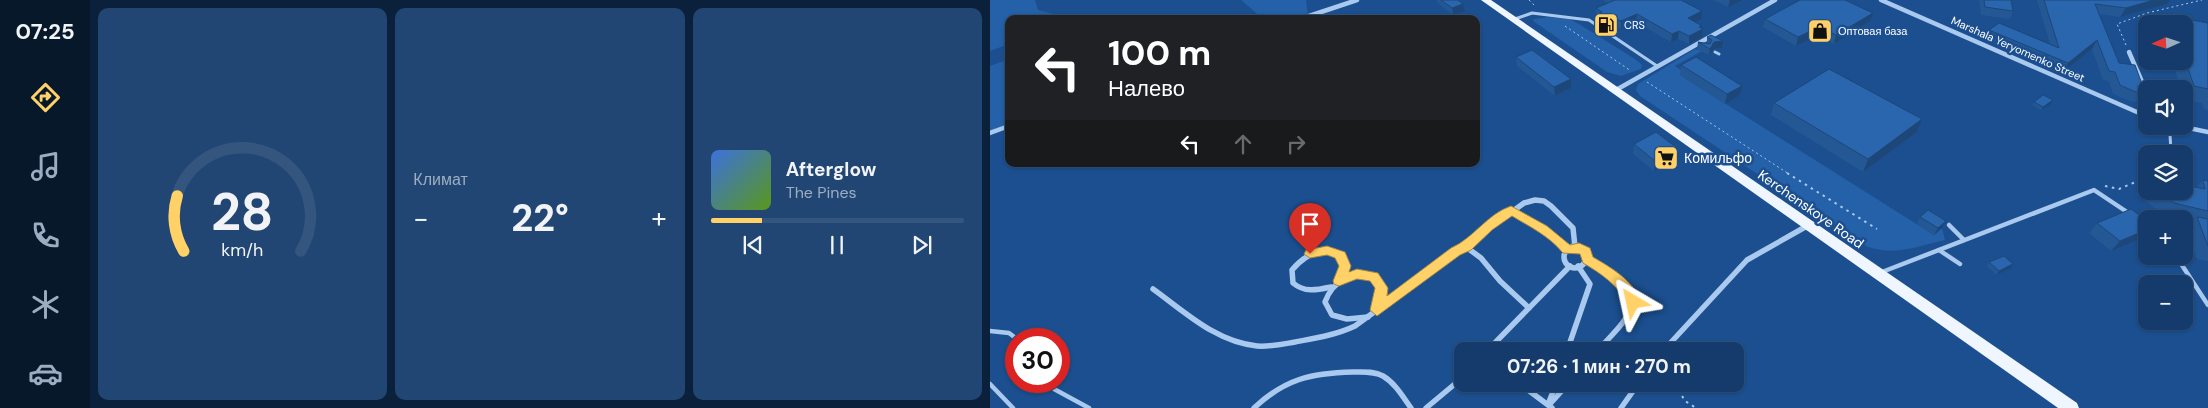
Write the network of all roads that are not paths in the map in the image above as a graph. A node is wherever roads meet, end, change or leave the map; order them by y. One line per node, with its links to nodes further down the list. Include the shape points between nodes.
1 (1357, 0): 5 (street)
2 (1486, 0): 6 (main road, Kerchenskoye Road)
3 (1776, 0): 7 (street)
4 (1881, 0): 15 (street, Marshala Yeryomenko Street)
5 (1312, 15)
6 (1514, 20): 12 (lane, via 1532,13 1589,20); 14 (main road, Kerchenskoye Road)
7 (1698, 43): 8 (lane); 12 (street)
8 (1703, 45)
9 (1715, 52): 11 (lane)
10 (2129, 52): 13 (street)
11 (1719, 54)
12 (1657, 66): 14 (street)
13 (2141, 80)
14 (1616, 90): 23 (main road, Kerchenskoye Road)
15 (2138, 112)
16 (1005, 127): 19 (street)
17 (2193, 129): 18 (street)
18 (2208, 132)
19 (990, 133)
20 (1511, 211): 27 (street, via 1487,226); 28 (street, via 1533,199 1544,201 1573,228); 29 (street, via 1559,240)
21 (2138, 219): 26 (lane, via 2094,190)
22 (1949, 225): 26 (lane)
23 (1807, 226): 36 (main road, Kerchenskoye Road); 49 (street, via 1747,260)
24 (2193, 226): 25 (lane)
25 (2200, 227)
26 (1964, 240): 30 (lane)
27 (1466, 247): 41 (street); 42 (street)
28 (1575, 247): 29 (street); 31 (street, via 1585,251)
29 (1567, 250): 34 (street, via 1563,258)
30 (1939, 250): 32 (lane); 36 (lane)
31 (1587, 260): 35 (street); 48 (street, via 1607,271 1632,294 1628,316)
32 (1960, 264)
33 (2182, 265): 40 (lane)
34 (1570, 266): 35 (street); 41 (street)
35 (1578, 266): 47 (street, via 1590,284)
36 (1878, 274): 64 (main road, Kerchenskoye Road)
37 (1339, 281): 38 (street); 38 (street, via 1345,266 1340,255 1327,250 1302,258 1292,270 1293,283 1298,288 1314,291); 42 (street, via 1357,274 1374,277 1382,288)
38 (1332, 287): 43 (street, via 1325,302 1332,314 1347,319)
39 (1153, 289): 43 (street, via 1210,329 1231,340 1255,346 1340,334)
40 (2208, 306)
41 (1530, 308): 46 (street)
42 (1377, 310): 43 (street)
43 (1369, 317)
44 (990, 331): 45 (lane)
45 (1005, 332)
46 (1496, 342)
47 (1570, 342)
48 (1605, 342)
49 (1671, 342)
50 (990, 384): 58 (lane)
51 (1454, 385): 62 (street)
52 (1530, 392): 57 (street)
53 (1554, 392): 57 (street)
54 (1562, 392): 57 (street)
55 (1632, 392): 63 (street)
56 (1061, 393): 59 (lane)
57 (1550, 407)
58 (1013, 408)
59 (1089, 408)
60 (1254, 408): 61 (street, via 1282,385 1304,375 1362,372 1381,375 1400,390)
61 (1411, 408)
62 (1426, 408)
63 (1621, 408)
64 (2071, 408)

